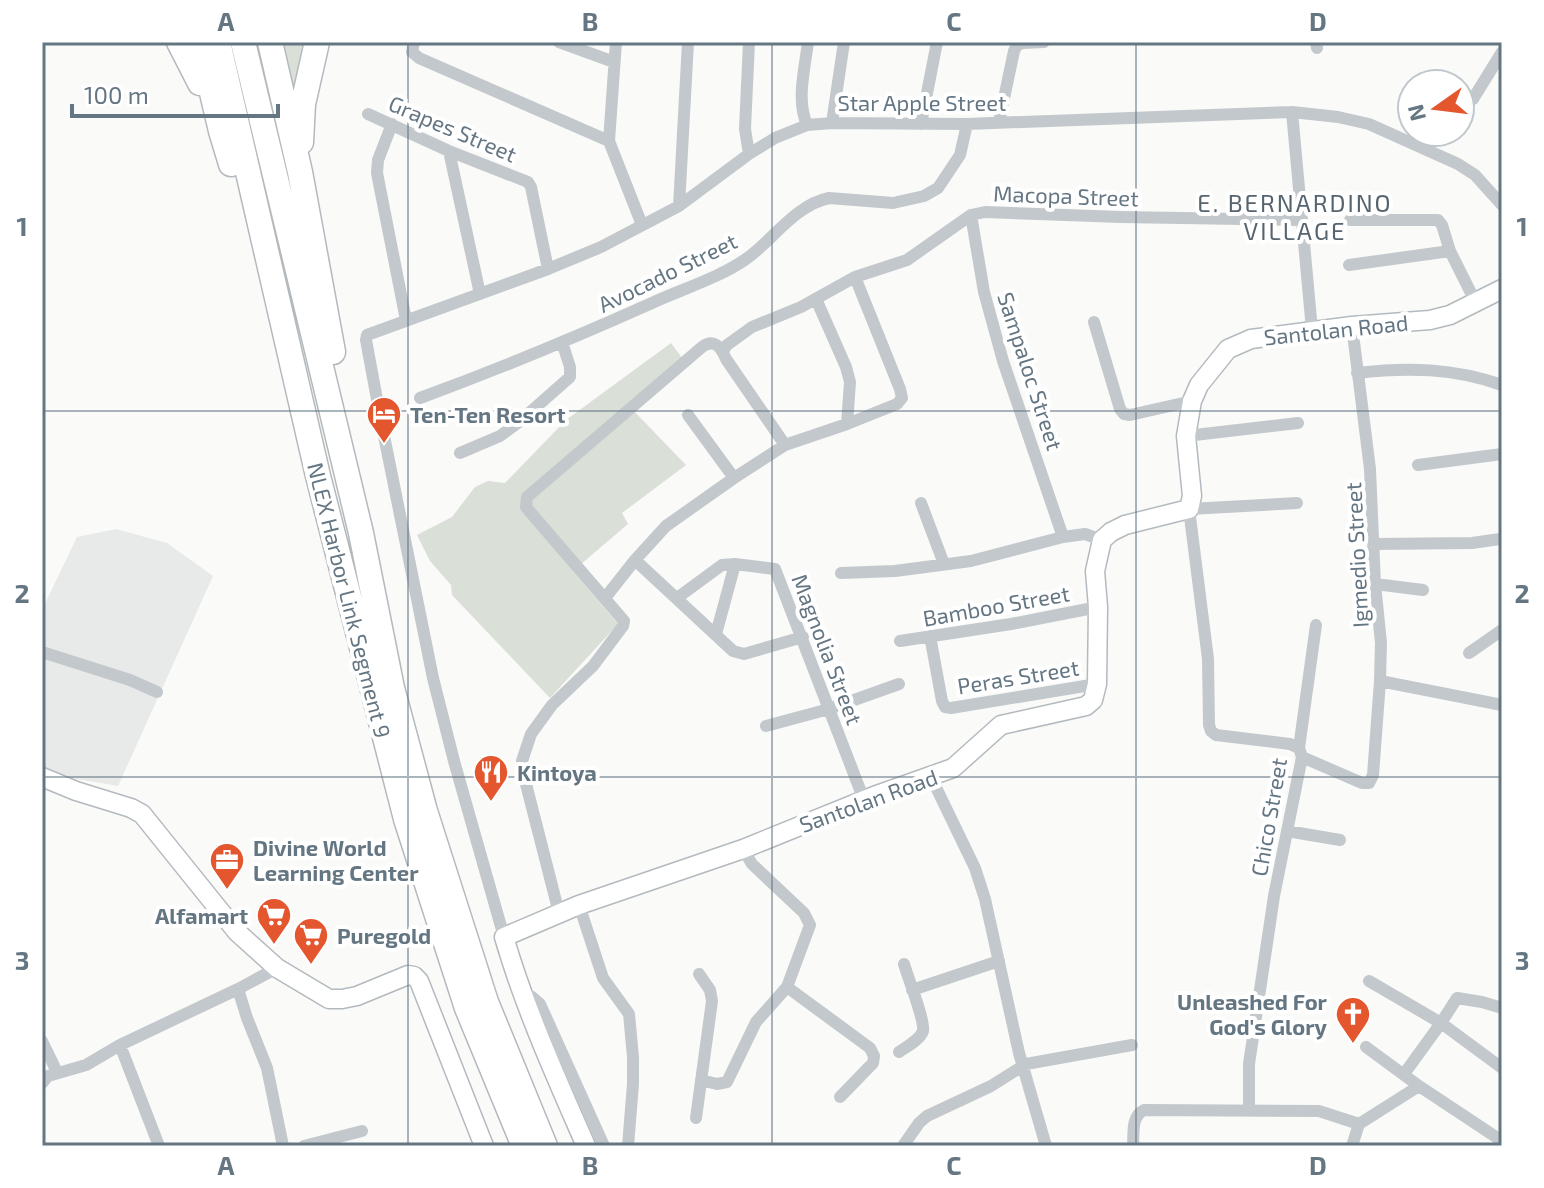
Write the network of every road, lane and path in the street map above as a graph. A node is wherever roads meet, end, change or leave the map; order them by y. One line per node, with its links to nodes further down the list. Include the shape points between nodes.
1 (179, 42): 27 (highway)
2 (200, 42): 27 (highway)
3 (218, 42): 64 (highway, NLEX Harbor Link Segment 9)
4 (243, 42): 69 (highway, NLEX Harbor Link Segment 9)
5 (270, 42): 31 (highway)
6 (317, 42): 31 (highway, via 303,104)
7 (559, 42): 17 (street)
8 (616, 42): 17 (street)
9 (688, 42): 33 (street)
10 (749, 42): 30 (street)
11 (808, 42): 26 (street, via 801,103)
12 (844, 42): 22 (street)
13 (937, 42): 24 (street)
14 (1044, 42): 21 (street, via 1017,45)
15 (413, 47): 28 (street, via 419,58)
16 (1502, 52): 18 (street)
17 (614, 62): 28 (street)
18 (1476, 94)
19 (1292, 112): 21 (street, Star Apple Street); 32 (street, Star Apple Street, via 1369,124 1458,164); 35 (street)
20 (368, 114): 23 (street, Grapes Street)
21 (999, 122): 25 (street, Star Apple Street)
22 (832, 123): 24 (street, Star Apple Street); 26 (street, Star Apple Street)
23 (392, 124): 29 (street, Grapes Street); 46 (street, via 377,173)
24 (921, 124): 25 (street, Star Apple Street)
25 (967, 124): 50 (street, Avocado Street, via 960,155 938,188 924,196 893,203 819,200 747,259)
26 (807, 125): 30 (street, Star Apple Street)
27 (221, 131): 64 (highway, via 283,386)
28 (609, 141): 37 (street)
29 (449, 151): 40 (street, Grapes Street, via 528,182); 43 (street)
30 (749, 154): 33 (street, Star Apple Street)
31 (300, 172): 69 (highway)
32 (1502, 205)
33 (679, 206): 37 (street, Star Apple Street)
34 (971, 215): 35 (street, Macopa Street); 41 (street, Macopa Street, via 907,260); 70 (street, Sampaloc Street, via 995,333)
35 (1301, 220): 49 (street)
36 (1350, 220): 38 (street, via 1438,220)
37 (642, 225): 40 (street, Star Apple Street)
38 (1450, 251): 39 (street); 45 (street)
39 (1349, 265)
40 (548, 269): 43 (street, Star Apple Street)
41 (855, 277): 44 (street, Macopa Street); 58 (street, via 902,398)
42 (1502, 289): 45 (street, Santolan Road)
43 (480, 294): 46 (street, Star Apple Street)
44 (816, 299): 51 (street, Macopa Street, via 752,327); 58 (street, via 848,375)
45 (1476, 303): 48 (street, Santolan Road, via 1430,320)
46 (406, 320): 107 (street, Star Apple Street, via 367,335 433,678)
47 (1094, 322): 55 (street, via 1124,414)
48 (1352, 326): 49 (street, Santolan Road); 52 (street, Igmedio Street)
49 (1312, 330): 55 (street, Santolan Road, via 1251,339 1228,349)
50 (562, 342): 54 (street, Avocado Street); 61 (street, via 570,377 500,436)
51 (723, 351): 60 (street); 80 (street, via 714,342 702,347 527,497 526,507)
52 (1357, 373): 53 (street, via 1436,370); 73 (street, Igmedio Street)
53 (1502, 385)
54 (420, 398)
55 (1192, 401): 59 (street, Santolan Road)
56 (688, 415): 65 (street)
57 (1298, 423): 59 (street)
58 (847, 424): 60 (street)
59 (1186, 436): 68 (street, Santolan Road)
60 (785, 445): 65 (street)
61 (460, 453)
62 (1502, 454): 63 (street)
63 (1418, 465)
64 (318, 476): 142 (highway, NLEX Harbor Link Segment 9, via 406,819 467,1008)
65 (734, 478): 74 (street, via 666,526)
66 (921, 503): 76 (street)
67 (1297, 503): 68 (street)
68 (1189, 509): 72 (street, via 1125,525); 98 (street, Chico Street, via 1208,659 1211,731 1290,744)
69 (361, 533): 143 (highway, NLEX Harbor Link Segment 9, via 392,688 425,811 486,1002)
70 (1063, 537): 72 (street, via 1085,534); 76 (street)
71 (1500, 539): 73 (street)
72 (1102, 540): 82 (street, via 1095,571)
73 (1374, 544): 78 (street, Igmedio Street)
74 (635, 560): 80 (street); 81 (street)
75 (735, 564): 81 (street, via 715,569); 85 (street); 87 (street, Magnolia Street, via 775,569)
76 (944, 564): 77 (street)
77 (841, 573)
78 (1375, 584): 79 (street); 91 (street, Igmedio Street)
79 (1423, 590)
80 (605, 598): 106 (street, via 622,617 623,626 593,666 545,714 522,761)
81 (677, 598): 85 (street)
82 (1098, 607): 86 (street, Bamboo Street); 93 (street)
83 (1316, 625): 98 (street)
84 (1502, 630): 90 (street)
85 (716, 634): 87 (street, via 739,654)
86 (930, 636): 88 (street, Bamboo Street); 93 (street, Peras Street, via 945,707)
87 (803, 637): 96 (street, Magnolia Street)
88 (900, 641)
89 (42, 652): 94 (street)
90 (1469, 653)
91 (1380, 681): 95 (street); 98 (street, Igmedio Street, via 1369,783)
92 (899, 684): 96 (street)
93 (1097, 684): 100 (street, Santolan Road, via 1086,706 1001,725 953,768)
94 (157, 692)
95 (1502, 705)
96 (829, 709): 97 (street); 101 (street, Magnolia Street)
97 (766, 726)
98 (1301, 752): 102 (street, Chico Street)
99 (42, 777): 110 (street, via 142,814 237,932)
100 (931, 777): 101 (street, Santolan Road); 108 (street, via 975,868)
101 (864, 800): 104 (street, Santolan Road)
102 (1287, 831): 103 (street); 132 (street, Chico Street, via 1249,1064)
103 (1340, 840)
104 (743, 849): 105 (street, Santolan Road); 113 (street, via 809,919 809,932)
105 (579, 905): 106 (street, Santolan Road); 146 (street, via 603,978 629,1014 633,1084)
106 (559, 913): 107 (street, Santolan Road)
107 (504, 937): 116 (street)
108 (999, 961): 115 (street); 124 (street)
109 (904, 964): 115 (street)
110 (277, 968): 114 (street); 138 (street, via 329,999 357,996 414,976)
111 (699, 974): 128 (street, via 712,1001)
112 (1369, 981): 118 (street)
113 (787, 987): 128 (street, via 756,1022 727,1082); 131 (street, via 874,1056)
114 (238, 989): 120 (street); 140 (street, via 267,1068)
115 (912, 990): 123 (street, via 923,1030)
116 (524, 998): 144 (street); 145 (street, via 540,1004)
117 (1502, 1008): 118 (street, via 1457,998)
118 (1441, 1023): 125 (street); 127 (street)
119 (42, 1041): 126 (street)
120 (120, 1045): 126 (street, via 86,1065); 139 (street)
121 (1132, 1045): 124 (street)
122 (1366, 1047): 127 (street)
123 (899, 1052)
124 (1023, 1066): 147 (street, via 927,1116); 148 (street)
125 (1502, 1068)
126 (57, 1072): 129 (street)
127 (1404, 1074): 130 (street)
128 (701, 1080): 133 (street)
129 (42, 1083)
130 (1419, 1086): 134 (street); 135 (street)
131 (840, 1097)
132 (1249, 1110): 134 (street, via 1319,1111); 149 (street, via 1144,1110 1134,1120)
133 (696, 1118)
134 (1359, 1124): 150 (street)
135 (1486, 1130): 137 (street); 151 (street)
136 (362, 1131): 141 (street)
137 (1502, 1141)
138 (482, 1145)
139 (159, 1146)
140 (283, 1146)
141 (304, 1146)
142 (524, 1146)
143 (545, 1146)
144 (586, 1146)
145 (604, 1146)
146 (628, 1146)
147 (903, 1146)
148 (1046, 1146)
149 (1133, 1146)
150 (1352, 1146)
151 (1488, 1146)

